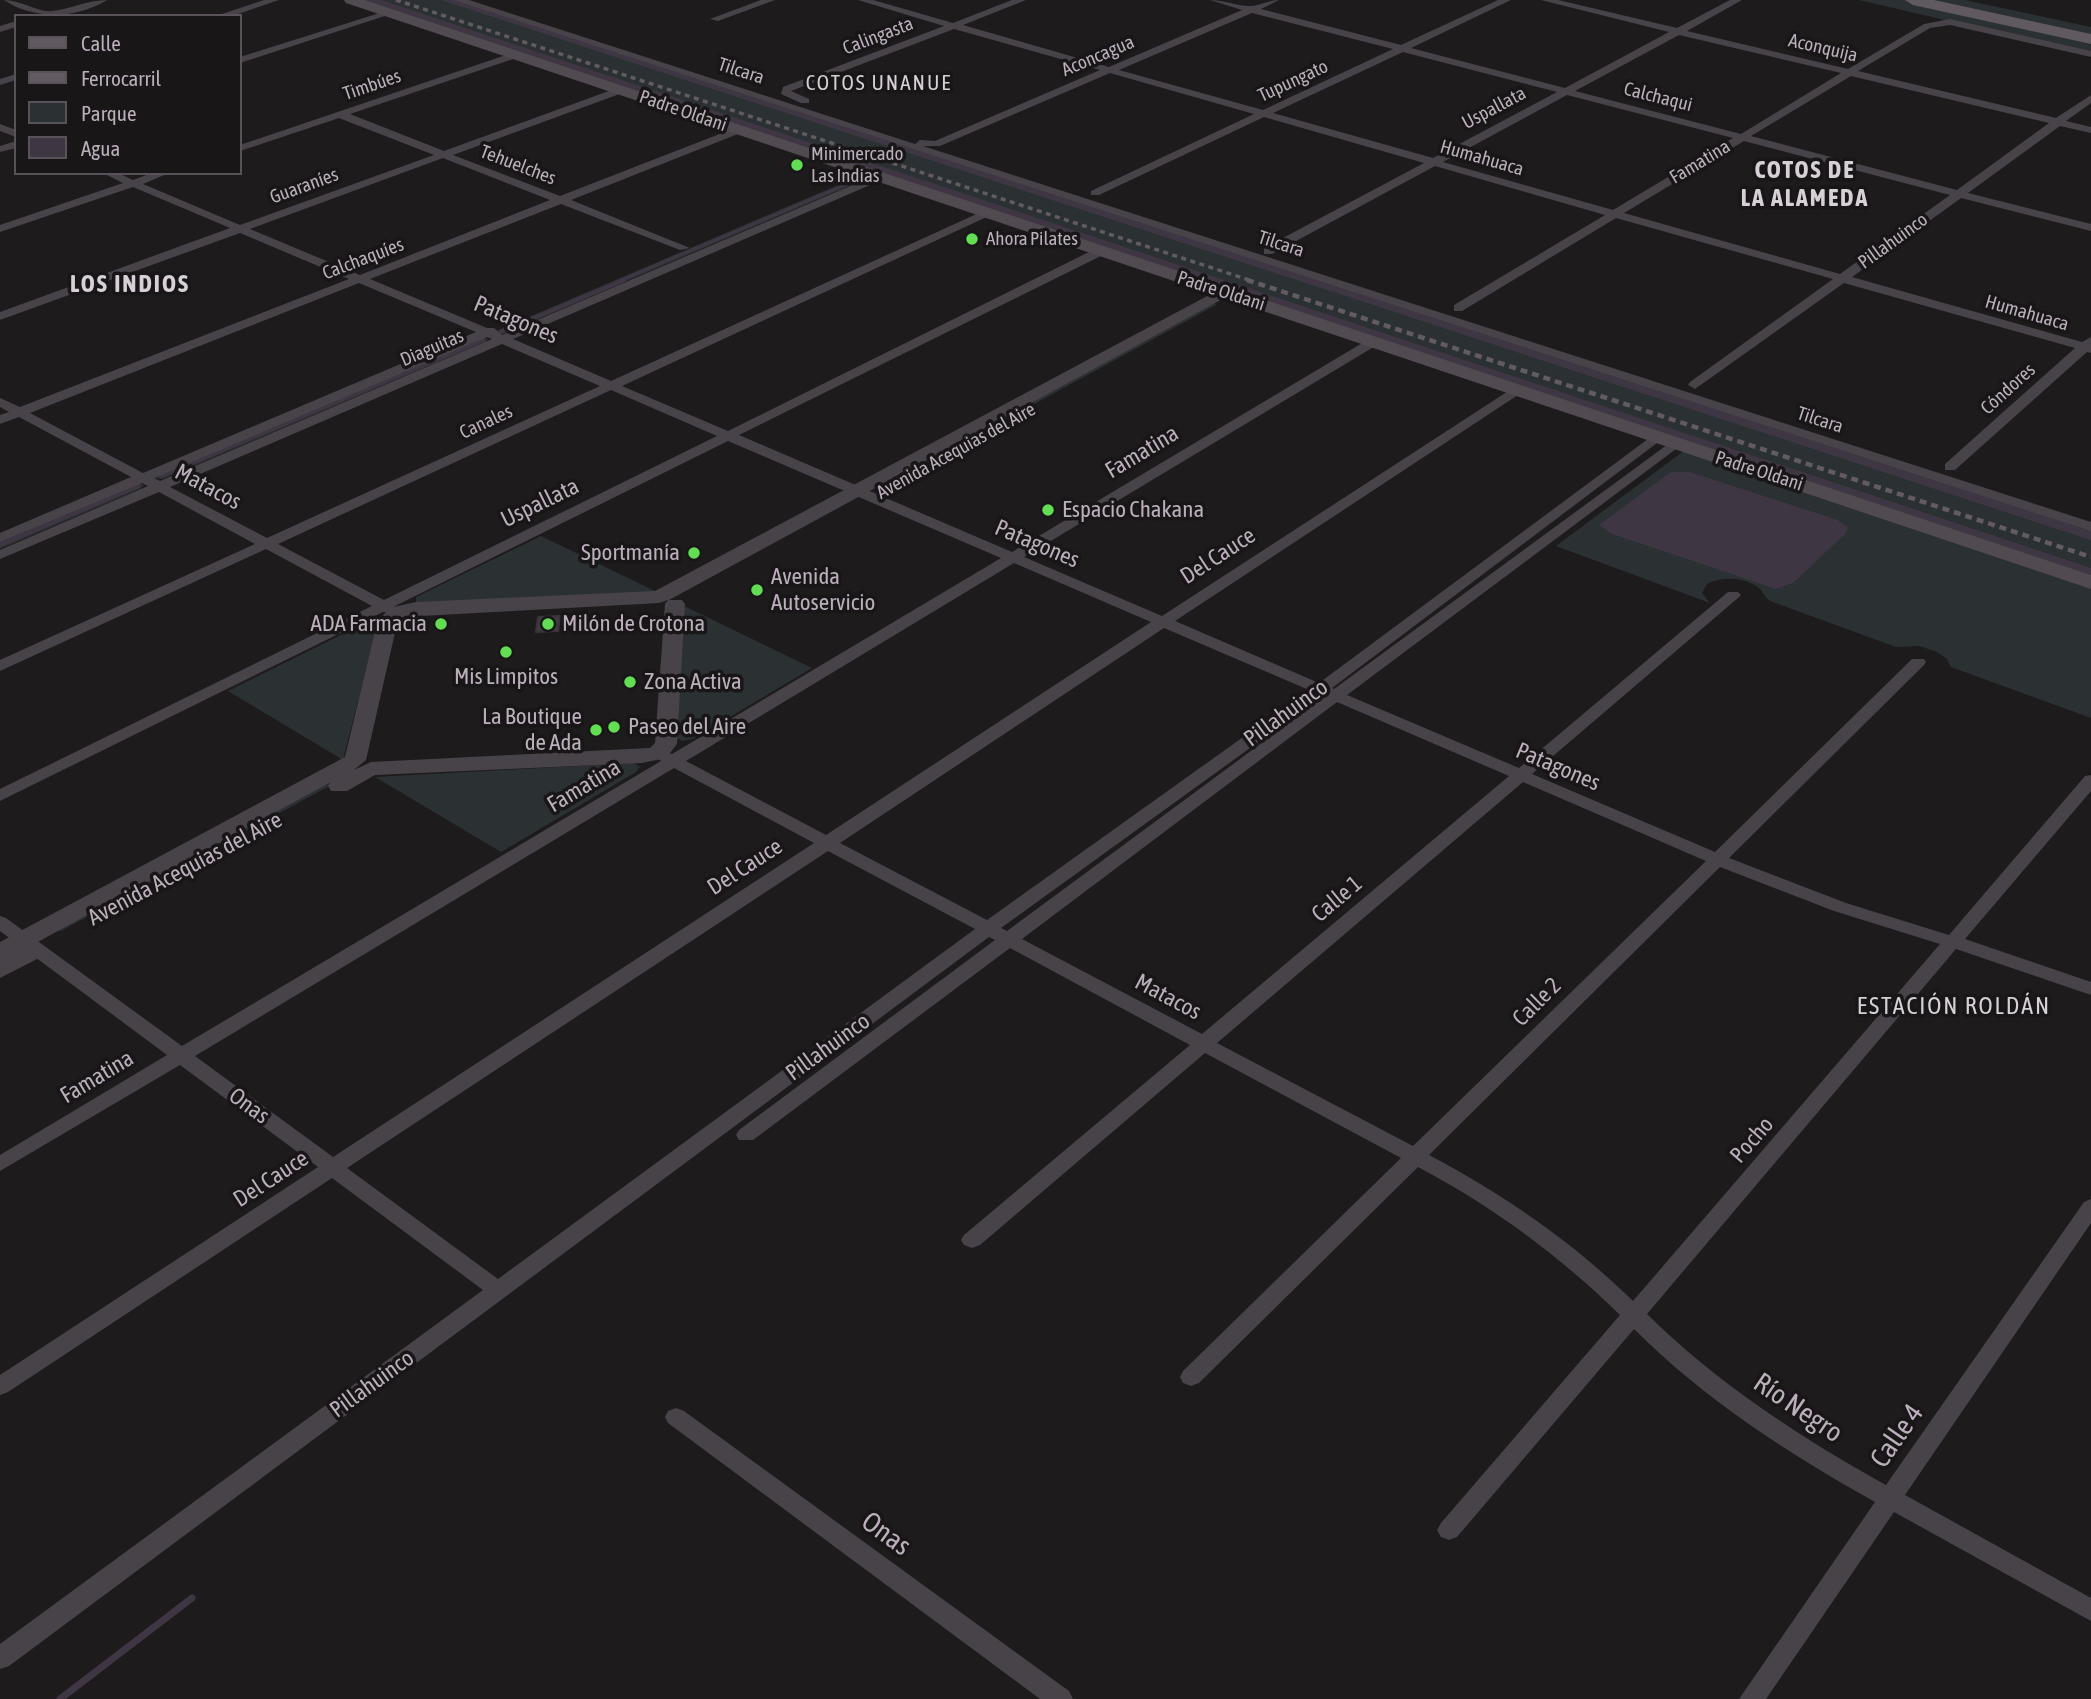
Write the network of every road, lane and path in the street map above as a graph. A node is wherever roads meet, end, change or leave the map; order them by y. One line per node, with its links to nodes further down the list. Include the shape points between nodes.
1 (9, 0): 17 (street)
2 (102, 0): 18 (street)
3 (274, 0): 19 (street)
4 (351, 0): 16 (main road, Padre Oldani)
5 (459, 0): 80 (street, Tilcara)
6 (770, 0): 20 (street)
7 (863, 0): 21 (street, Humahuaca)
8 (1021, 0): 21 (street, Calingasta)
9 (1215, 0): 15 (street, Calchaqui)
10 (1274, 0): 15 (street, Aconcagua)
11 (1506, 0): 24 (street, Tupungato)
12 (1546, 0): 22 (street, Aconquija)
13 (1737, 0): 22 (street, Uspallata)
14 (1913, 0): 23 (main road)
15 (1251, 9): 24 (street, Calchaqui); 28 (street, Aconcagua)
16 (389, 13): 26 (main road, Padre Oldani); 27 (street)
17 (44, 14)
18 (56, 14)
19 (228, 14)
20 (715, 19)
21 (954, 26): 28 (street, Humahuaca); 30 (street, Calingasta)
22 (1678, 32): 29 (street, Aconquija); 32 (street, Uspallata)
23 (2091, 39)
24 (1401, 49): 32 (street, Calchaqui); 35 (street, Tupungato)
25 (2091, 54): 29 (street, Famatina, via 1945,22 1927,26)
26 (515, 55): 31 (main road, Padre Oldani); 34 (street, Timbúes)
27 (242, 59)
28 (1110, 70): 35 (street, Humahuaca); 40 (street, Aconcagua)
29 (1849, 72): 36 (street, Aconquija); 39 (street, Famatina)
30 (787, 89): 40 (street, Tilcara, via 788,95 822,110 916,142)
31 (621, 90): 37 (main road, Padre Oldani); 42 (street, Guaraníes)
32 (1567, 92): 39 (street, Calchaqui); 43 (street, Uspallata)
33 (2091, 98): 36 (street, Pillahuinco)
34 (339, 114): 41 (street, Timbúes); 42 (street, Tehuelches)
35 (1264, 114): 43 (street, Humahuaca); 48 (street, Tupungato)
36 (2058, 122): 38 (street, Aconquija); 49 (street, Pillahuinco)
37 (739, 130): 44 (main road, Padre Oldani); 50 (street, Calchaquíes)
38 (2091, 130)
39 (1742, 137): 49 (street, Calchaqui); 52 (street, Famatina)
40 (936, 144)
41 (242, 145)
42 (443, 155): 50 (street, Tehuelches); 53 (street, Guaraníes)
43 (1433, 162): 52 (street, Humahuaca); 58 (street, Uspallata)
44 (872, 174): 51 (main road, Padre Oldani); 56 (street, Diaguitas); 65 (street, Diaguitas)
45 (113, 175): 47 (street, Patagones)
46 (158, 175): 47 (street)
47 (133, 184): 53 (street, Patagones); 55 (street)
48 (1095, 193)
49 (1958, 194): 54 (street, Calchaqui); 59 (street, Pillahuinco)
50 (560, 200): 56 (street, Tehuelches); 60 (street, Calchaquíes)
51 (987, 213): 57 (main road, Padre Oldani); 69 (street, Canales)
52 (1615, 214): 59 (street, Humahuaca); 62 (street, Famatina)
53 (239, 228): 60 (street, Patagones); 63 (street, Guaraníes)
54 (2091, 228)
55 (0, 229)
56 (684, 248): 64 (street, Diaguitas)
57 (1101, 251): 61 (main road, Padre Oldani); 74 (street, Uspallata)
58 (1268, 251)
59 (1841, 278): 67 (street, Humahuaca); 68 (street, Pillahuinco)
60 (359, 279): 64 (street, Patagones); 72 (street, Calchaquíes)
61 (1231, 294): 66 (main road, Padre Oldani); 79 (street, Avenida Acequias del Aire)
62 (1458, 308)
63 (0, 316)
64 (486, 332): 65 (street, Patagones); 77 (street, Diaguitas)
65 (502, 339): 69 (street, Patagones); 78 (street, Diaguitas)
66 (1373, 342): 70 (main road, Padre Oldani); 84 (street, Famatina)
67 (2089, 346): 76 (street, Cóndores)
68 (1695, 385)
69 (611, 386): 74 (street, Patagones); 82 (street, Canales)
70 (1516, 390): 75 (main road, Padre Oldani); 89 (street, Del Cauce)
71 (0, 402): 72 (street, Matacos)
72 (20, 412): 73 (street, Calchaquíes); 77 (street, Matacos)
73 (0, 420)
74 (728, 436): 79 (street, Patagones); 88 (street, Uspallata)
75 (1666, 440): 85 (main road, Padre Oldani); 92 (street, Pillahuinco)
76 (1950, 467)
77 (142, 478): 78 (street, Matacos); 81 (street, Diaguitas)
78 (157, 487): 82 (street, Matacos); 83 (street, Diaguitas)
79 (864, 494): 84 (street, Patagones); 87 (street, Avenida Acequias del Aire)
80 (2091, 527)
81 (0, 538)
82 (265, 544): 88 (street, Matacos); 91 (street, Canales)
83 (0, 555)
84 (1013, 558): 89 (street, Patagones); 93 (street, Famatina)
85 (2091, 582)
86 (1733, 595): 95 (street, Calle 1)
87 (667, 601): 88 (street, Avenida Acequias del Aire); 93 (street)
88 (390, 609): 94 (street); 97 (street, Uspallata)
89 (1162, 622): 92 (street, Patagones); 98 (street, Del Cauce)
90 (1918, 662): 99 (street, Calle 2)
91 (0, 666)
92 (1327, 693): 95 (street, Patagones); 101 (street, Pillahuinco); 102 (street, Pillahuinco)
93 (666, 757): 94 (street, Avenida Acequias del Aire); 98 (street, Matacos); 109 (street, Famatina)
94 (363, 765): 104 (street, Avenida Acequias del Aire)
95 (1520, 775): 99 (street, Patagones); 108 (street, Calle 1)
96 (2091, 780): 103 (street, Pocho)
97 (0, 796)
98 (827, 843): 101 (street, Matacos); 113 (street, Del Cauce)
99 (1717, 859): 103 (street, Patagones, via 1840,907); 111 (street, Calle 2)
100 (0, 922): 104 (street, Onas)
101 (987, 929): 102 (street, Matacos); 116 (street, Pillahuinco)
102 (1009, 940): 108 (street, Matacos); 110 (street, Pillahuinco)
103 (1954, 943): 107 (street, Patagones); 117 (street, Pocho)
104 (30, 944): 105 (street, Avenida Acequias del Aire); 106 (street, Avenida Acequias del Aire); 109 (street, Onas)
105 (0, 952)
106 (0, 970)
107 (2091, 989)
108 (1204, 1044): 111 (street, Matacos); 115 (street, Calle 1)
109 (180, 1056): 112 (street, Famatina); 113 (street, Onas)
110 (747, 1135)
111 (1415, 1156): 117 (street, Matacos, via 1529,1226 1595,1277); 118 (street, Calle 2)
112 (0, 1164)
113 (332, 1168): 116 (street, Onas); 119 (street, Del Cauce)
114 (2091, 1207): 121 (street, Calle 4)
115 (972, 1240)
116 (498, 1290): 124 (street, Pillahuinco)
117 (1633, 1316): 121 (street, Río Negro, via 1736,1404); 122 (street, Pocho)
118 (1191, 1377)
119 (0, 1386)
120 (676, 1417): 125 (street, Onas)
121 (1890, 1499): 123 (street, Río Negro); 126 (street, Calle 4)
122 (1449, 1530)
123 (2091, 1610)
124 (0, 1658)
125 (1060, 1699)
126 (1752, 1699)

